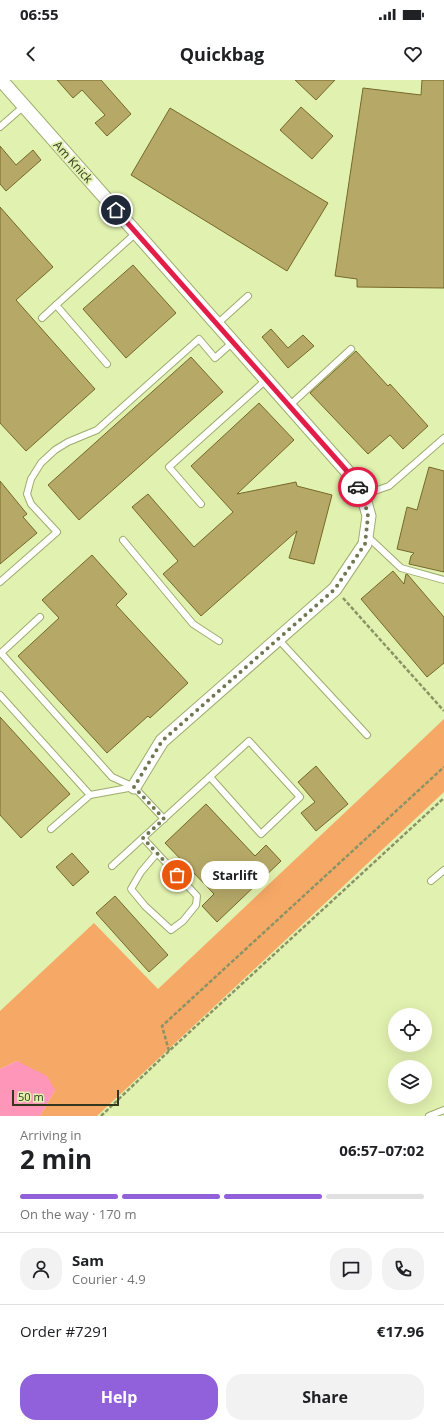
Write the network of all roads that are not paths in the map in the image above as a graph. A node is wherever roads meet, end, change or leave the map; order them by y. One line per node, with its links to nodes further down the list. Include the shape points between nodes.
1 (0, 80): 2 (street, Am Knick)
2 (24, 106): 3 (lane); 4 (street, Am Knick)
3 (0, 127)
4 (136, 233): 6 (lane); 8 (street, Am Knick)
5 (248, 296): 8 (lane)
6 (56, 305): 7 (lane); 11 (lane)
7 (42, 318)
8 (217, 324): 9 (street, Am Knick)
9 (233, 342): 12 (street, Am Knick); 20 (lane, via 215,358 199,339 97,430 68,442 41,463 31,479 27,494 31,504 57,532)
10 (351, 349): 13 (lane)
11 (107, 364)
12 (266, 380): 13 (street, Am Knick); 16 (lane, via 169,467)
13 (289, 406): 15 (street, Am Knick, via 346,470)
14 (444, 438): 15 (lane, via 389,486)
15 (363, 495): 17 (street, Am Knick, via 368,516)
16 (201, 504)
17 (366, 534): 19 (lane, via 401,568); 22 (street, Am Knick, via 365,544 335,589)
18 (124, 540): 23 (lane, via 193,624)
19 (444, 580)
20 (0, 582)
21 (40, 618): 27 (lane, via 1,653 112,777)
22 (278, 639): 25 (lane); 27 (street, Am Knick, via 162,741)
23 (219, 640)
24 (0, 695): 28 (lane)
25 (367, 735)
26 (210, 777): 26 (lane, via 261,834 300,797 249,742); 29 (lane)
27 (134, 787): 28 (lane); 29 (lane)
28 (90, 795): 30 (lane)
29 (164, 819): 31 (lane)
30 (51, 829)
31 (143, 838): 32 (lane); 33 (lane)
32 (157, 853): 32 (lane, via 141,872 131,890 170,930 183,921 196,905 197,896)
33 (112, 866)
34 (444, 870): 35 (lane)
35 (431, 881)
36 (444, 1110): 37 (lane)
37 (429, 1116)

